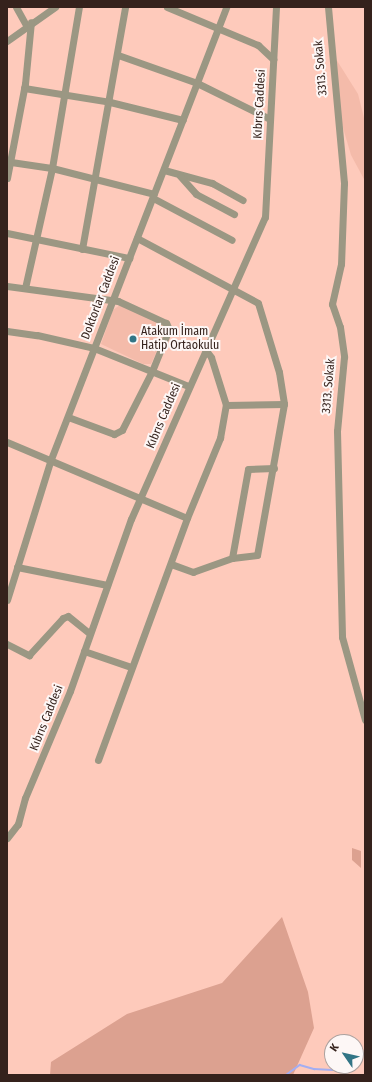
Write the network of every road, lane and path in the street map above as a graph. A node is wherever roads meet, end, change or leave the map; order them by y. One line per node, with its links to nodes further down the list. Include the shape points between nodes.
1 (16, 7): 9 (street)
2 (55, 7): 9 (street)
3 (79, 7): 16 (street)
4 (125, 7): 12 (street)
5 (226, 7): 10 (street, Doktorlar Caddesi)
6 (276, 7): 13 (street, Kıbrıs Caddesi)
7 (328, 7): 61 (street, 3313. Sokak, via 344,183 342,264 332,304 340,327 344,357 336,445 342,637)
8 (172, 8): 10 (street)
9 (28, 24): 11 (street); 15 (street)
10 (218, 29): 13 (street, via 258,45); 14 (street, Doktorlar Caddesi)
11 (7, 41)
12 (118, 55): 14 (street); 17 (street)
13 (273, 59): 18 (street, Kıbrıs Caddesi)
14 (197, 83): 18 (street); 19 (street, Doktorlar Caddesi)
15 (24, 88): 16 (street); 20 (street)
16 (66, 94): 17 (street); 21 (street)
17 (110, 102): 19 (street); 25 (street)
18 (270, 119): 37 (street, Kıbrıs Caddesi, via 265,217)
19 (183, 120): 22 (street, Doktorlar Caddesi)
20 (11, 162): 21 (street); 24 (street)
21 (52, 168): 25 (street); 31 (street)
22 (164, 170): 23 (street); 26 (street, Doktorlar Caddesi)
23 (180, 176): 27 (street, via 212,183); 28 (street, via 196,194)
24 (7, 178)
25 (95, 180): 26 (street); 33 (street)
26 (153, 196): 30 (street, Doktorlar Caddesi); 32 (street)
27 (243, 200)
28 (234, 214)
29 (7, 233): 31 (street)
30 (137, 238): 34 (street, Doktorlar Caddesi); 37 (street)
31 (39, 240): 33 (street); 36 (street)
32 (232, 240)
33 (82, 249): 34 (street)
34 (128, 258): 38 (street, Doktorlar Caddesi)
35 (7, 286): 36 (street)
36 (25, 288): 38 (street)
37 (232, 290): 41 (street, Kıbrıs Caddesi); 45 (street, via 255,300 260,307 279,372)
38 (112, 301): 40 (street, Doktorlar Caddesi); 42 (street, via 118,301 166,323 169,329)
39 (7, 331): 40 (street, via 37,334)
40 (94, 348): 42 (street); 46 (street, Doktorlar Caddesi)
41 (205, 349): 43 (street, Kıbrıs Caddesi); 44 (street, via 211,357)
42 (152, 371): 43 (street); 46 (street, via 118,433)
43 (188, 386): 50 (street, Kıbrıs Caddesi)
44 (226, 404): 45 (street); 51 (street, via 220,438)
45 (284, 404): 49 (street)
46 (68, 417): 48 (street, Doktorlar Caddesi)
47 (7, 442): 48 (street)
48 (51, 459): 50 (street); 54 (street, Doktorlar Caddesi)
49 (274, 468): 52 (street, via 258,553); 52 (street, via 248,469)
50 (140, 497): 51 (street); 55 (street, Kıbrıs Caddesi)
51 (187, 518): 53 (street)
52 (232, 558): 53 (street, via 193,572)
53 (171, 564): 60 (street)
54 (18, 567): 55 (street); 56 (street, Doktorlar Caddesi)
55 (107, 585): 57 (street, Kıbrıs Caddesi)
56 (7, 600)
57 (90, 634): 58 (street, via 68,616 62,618 29,655); 59 (street, Kıbrıs Caddesi)
58 (7, 644)
59 (84, 651): 60 (street); 63 (street, Kıbrıs Caddesi, via 18,824)
60 (131, 667): 62 (street)
61 (365, 720)
62 (98, 760)
63 (7, 838)

